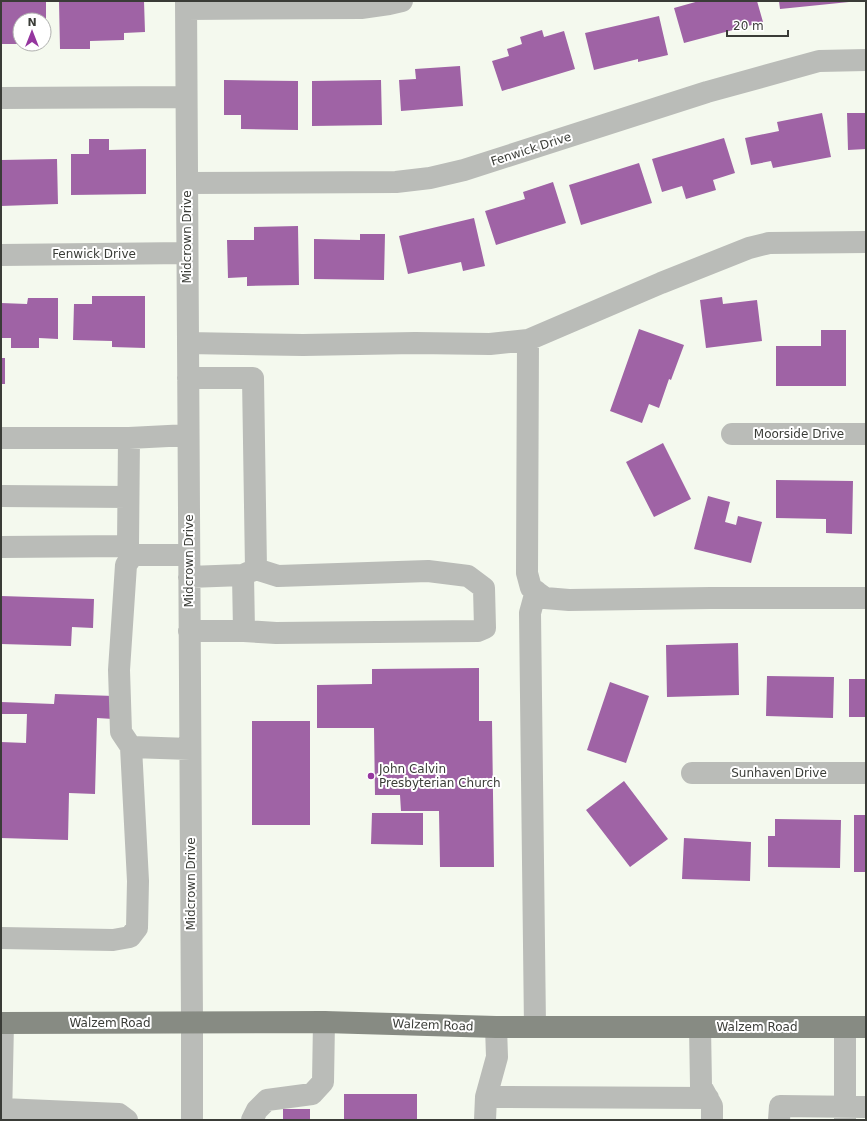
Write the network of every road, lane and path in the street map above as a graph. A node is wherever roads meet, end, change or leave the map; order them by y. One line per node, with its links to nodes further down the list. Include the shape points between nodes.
1 (402, 1): 2 (street, via 361,8)
2 (186, 5): 4 (street, Midcrown Drive)
3 (866, 60): 6 (street, Fenwick Drive, via 819,62 707,92 464,170 430,178 396,182)
4 (186, 97): 5 (street); 6 (street, Midcrown Drive)
5 (1, 98)
6 (187, 183): 8 (street, Midcrown Drive)
7 (866, 242): 10 (street, via 769,243 749,248)
8 (187, 253): 9 (street, Fenwick Drive); 11 (street, Midcrown Drive)
9 (1, 255)
10 (528, 340): 11 (street, via 490,344); 25 (street, via 527,573 531,588)
11 (188, 343): 12 (street, Midcrown Drive)
12 (188, 378): 15 (street, Midcrown Drive); 23 (street, via 253,378)
13 (732, 434): 14 (street, Moorside Drive)
14 (866, 434)
15 (188, 435): 17 (street); 22 (street, Midcrown Drive)
16 (1, 438): 17 (street)
17 (129, 438): 19 (street)
18 (1, 496): 19 (street)
19 (128, 497): 21 (street)
20 (1, 546): 21 (street)
21 (131, 551): 22 (street); 29 (street, via 126,565 119,670 121,732)
22 (189, 555): 24 (street, Midcrown Drive)
23 (249, 572): 24 (street); 28 (street); 28 (street, via 278,576 428,572 468,576 484,588 485,628 478,631)
24 (189, 577): 27 (street, Midcrown Drive)
25 (536, 591): 26 (street, via 545,598 570,600); 38 (street, via 530,613)
26 (866, 598)
27 (190, 631): 28 (street); 30 (street, Midcrown Drive)
28 (244, 631)
29 (131, 747): 30 (street); 33 (street, via 138,882 137,928 130,937 113,940)
30 (190, 749): 34 (street, Midcrown Drive)
31 (692, 772): 32 (street, Sunhaven Drive)
32 (866, 773)
33 (1, 938)
34 (192, 1022): 35 (main road, Walzem Road); 36 (main road, Walzem Road); 47 (street, Midcrown Drive)
35 (324, 1022): 37 (main road, Walzem Road); 48 (street, via 323,1082 312,1094 267,1100)
36 (2, 1023): 43 (street)
37 (496, 1027): 38 (main road, Walzem Road); 41 (street, via 497,1057)
38 (535, 1027): 39 (main road, Walzem Road)
39 (700, 1027): 40 (main road, Walzem Road); 42 (street, via 701,1086)
40 (856, 1027): 44 (street)
41 (486, 1097): 42 (street); 49 (street)
42 (708, 1098): 50 (street, via 712,1106)
43 (2, 1109): 45 (street); 46 (street, via 119,1114)
44 (852, 1111): 51 (street, via 780,1106)
45 (1, 1120)
46 (127, 1120)
47 (192, 1120)
48 (252, 1120)
49 (485, 1120)
50 (712, 1120)
51 (780, 1120)

